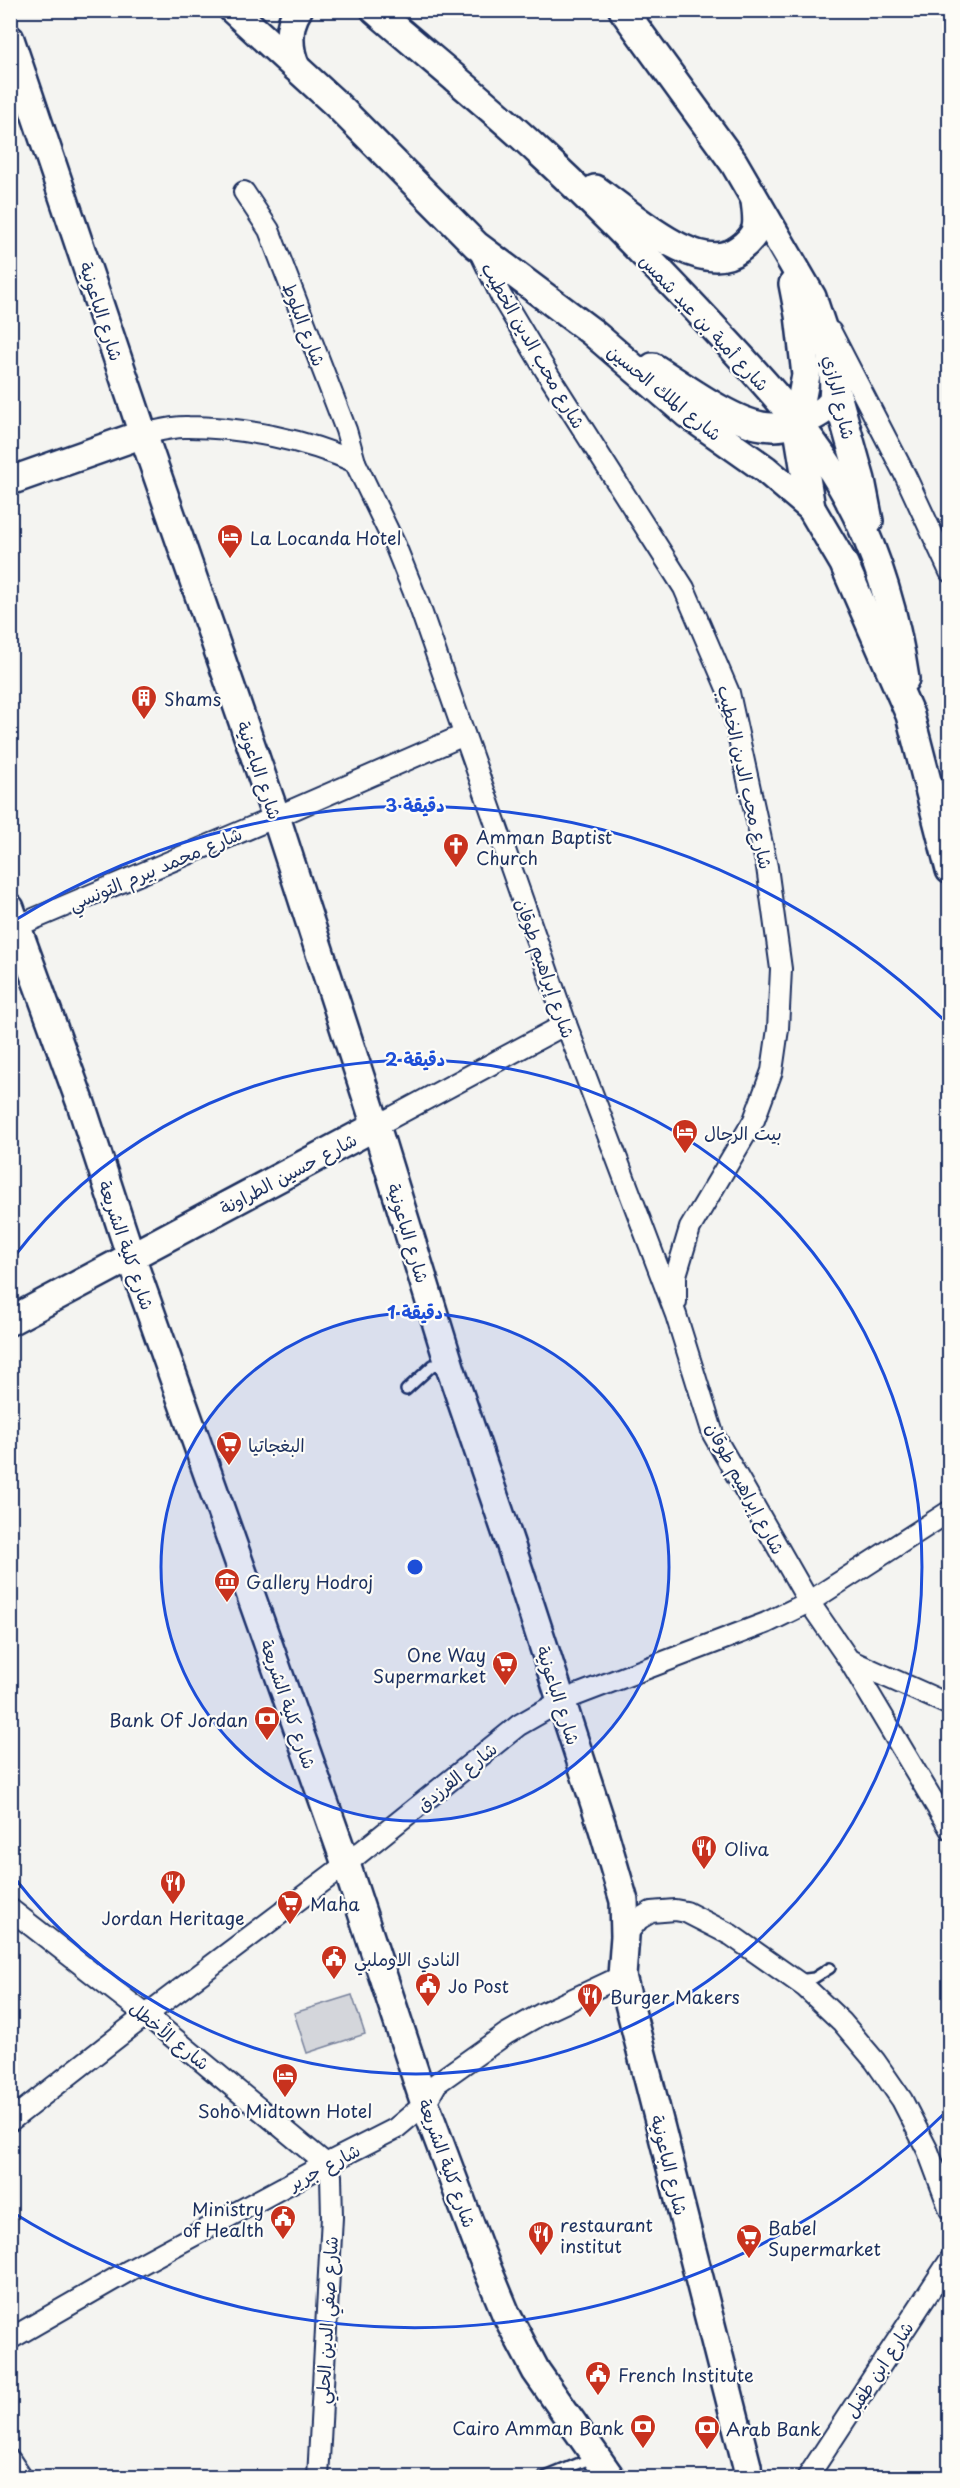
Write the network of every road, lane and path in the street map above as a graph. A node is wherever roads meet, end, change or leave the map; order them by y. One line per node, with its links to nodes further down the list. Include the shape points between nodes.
1 (233, 10): 6 (street, شارع الملك الحسين)
2 (298, 10): 6 (street, via 290,41)
3 (375, 10): 7 (street, شارع أمية بن عبد شمس)
4 (623, 10): 9 (street, شارع الرازي, via 734,163)
5 (10, 39): 16 (street, شارع الباعونية)
6 (296, 67): 11 (street, شارع الملك الحسين)
7 (540, 153): 9 (street, via 683,250 703,256 722,258 733,254 755,235 758,224); 15 (street, شارع أمية بن عبد شمس, via 678,289)
8 (244, 192): 17 (street, شارع البلوط, via 269,230)
9 (754, 197): 10 (street, شارع الرازي)
10 (779, 243): 12 (street, شارع الرازي); 15 (street, شارع الرازي, via 793,284 804,352 806,375)
11 (477, 245): 13 (street, شارع الملك الحسين); 30 (street, شارع محب الدين الخطيب, via 501,296 684,588 729,693 767,867 781,969 772,1071 754,1120 690,1228 676,1275)
12 (812, 297): 14 (street, شارع الرازي, via 830,351); 21 (street, via 905,475)
13 (592, 332): 15 (street, via 730,414 763,427); 19 (street, شارع الملك الحسين, via 687,414 765,469)
14 (834, 384): 15 (street, via 833,401 826,409); 20 (street, شارع الرازي, via 865,497)
15 (797, 423): 19 (street, شارع الرازي); 20 (street, شارع أمية بن عبد شمس, via 838,481)
16 (143, 434): 17 (street, via 187,426 232,430 324,448); 18 (street); 24 (street, شارع الباعونية)
17 (355, 462): 23 (street, شارع إبراهيم طوقان, via 419,605)
18 (16, 484)
19 (811, 508): 22 (street, شارع الملك الحسين, via 844,564)
20 (876, 561): 22 (street, شارع أمية بن عبد شمس, via 901,651)
21 (950, 572)
22 (910, 715): 25 (street, شارع الملك الحسين)
23 (464, 735): 24 (street, شارع محمد بيرم التونسي); 27 (street, شارع إبراهيم طوقان)
24 (276, 817): 26 (street, شارع محمد بيرم التونسي); 28 (street, شارع الباعونية)
25 (950, 870)
26 (13, 921): 29 (street, شارع كلية الشريعة, via 81,1104)
27 (566, 1024): 28 (street, شارع حسين الطراونة); 30 (street, شارع إبراهيم طوقان)
28 (376, 1126): 29 (street, شارع حسين الطراونة); 32 (street, شارع الباعونية)
29 (131, 1257): 31 (street, شارع حسين الطراونة); 40 (street, شارع كلية الشريعة)
30 (676, 1315): 35 (street, شارع إبراهيم طوقان, via 713,1434)
31 (10, 1321)
32 (451, 1370): 33 (lane, via 441,1364 433,1365); 37 (street, شارع الباعونية)
33 (406, 1390)
34 (950, 1510): 35 (street, شارع الفرزدق)
35 (809, 1602): 36 (street, شارع إبراهيم طوقان); 37 (street, شارع الفرزدق, via 766,1623)
36 (849, 1660): 38 (street); 39 (street, شارع إبراهيم طوقان)
37 (561, 1701): 40 (street, شارع الفرزدق, via 519,1725); 42 (street, شارع الباعونية, via 624,1901)
38 (950, 1705)
39 (950, 1829)
40 (345, 1864): 46 (street, شارع الفرزدق); 47 (street, شارع كلية الشريعة)
41 (10, 1909): 46 (street, شارع الأخطل)
42 (625, 1936): 44 (street, شارع الباعونية); 45 (street, via 651,1912 686,1912 732,1935)
43 (830, 1968): 45 (lane, via 814,1978)
44 (622, 1976): 47 (street, شارع جرير, via 506,2034 437,2083); 58 (street, شارع الباعونية)
45 (795, 1980): 50 (street, via 842,2022 902,2100 928,2151)
46 (146, 2014): 48 (street, شارع الفرزدق); 49 (street, شارع الأخطل)
47 (426, 2104): 49 (street, شارع جرير, via 395,2129); 54 (street, شارع كلية الشريعة, via 480,2251 519,2341)
48 (10, 2121)
49 (326, 2164): 52 (street, شارع جرير); 56 (street, شارع صفي الدين الحلي, via 331,2176 332,2217)
50 (950, 2210)
51 (950, 2260): 59 (street, شارع ابن طفيل)
52 (10, 2339)
53 (10, 2460): 55 (street)
54 (603, 2467): 57 (lane)
55 (22, 2478)
56 (318, 2478)
57 (543, 2478)
58 (748, 2478)
59 (807, 2478)

